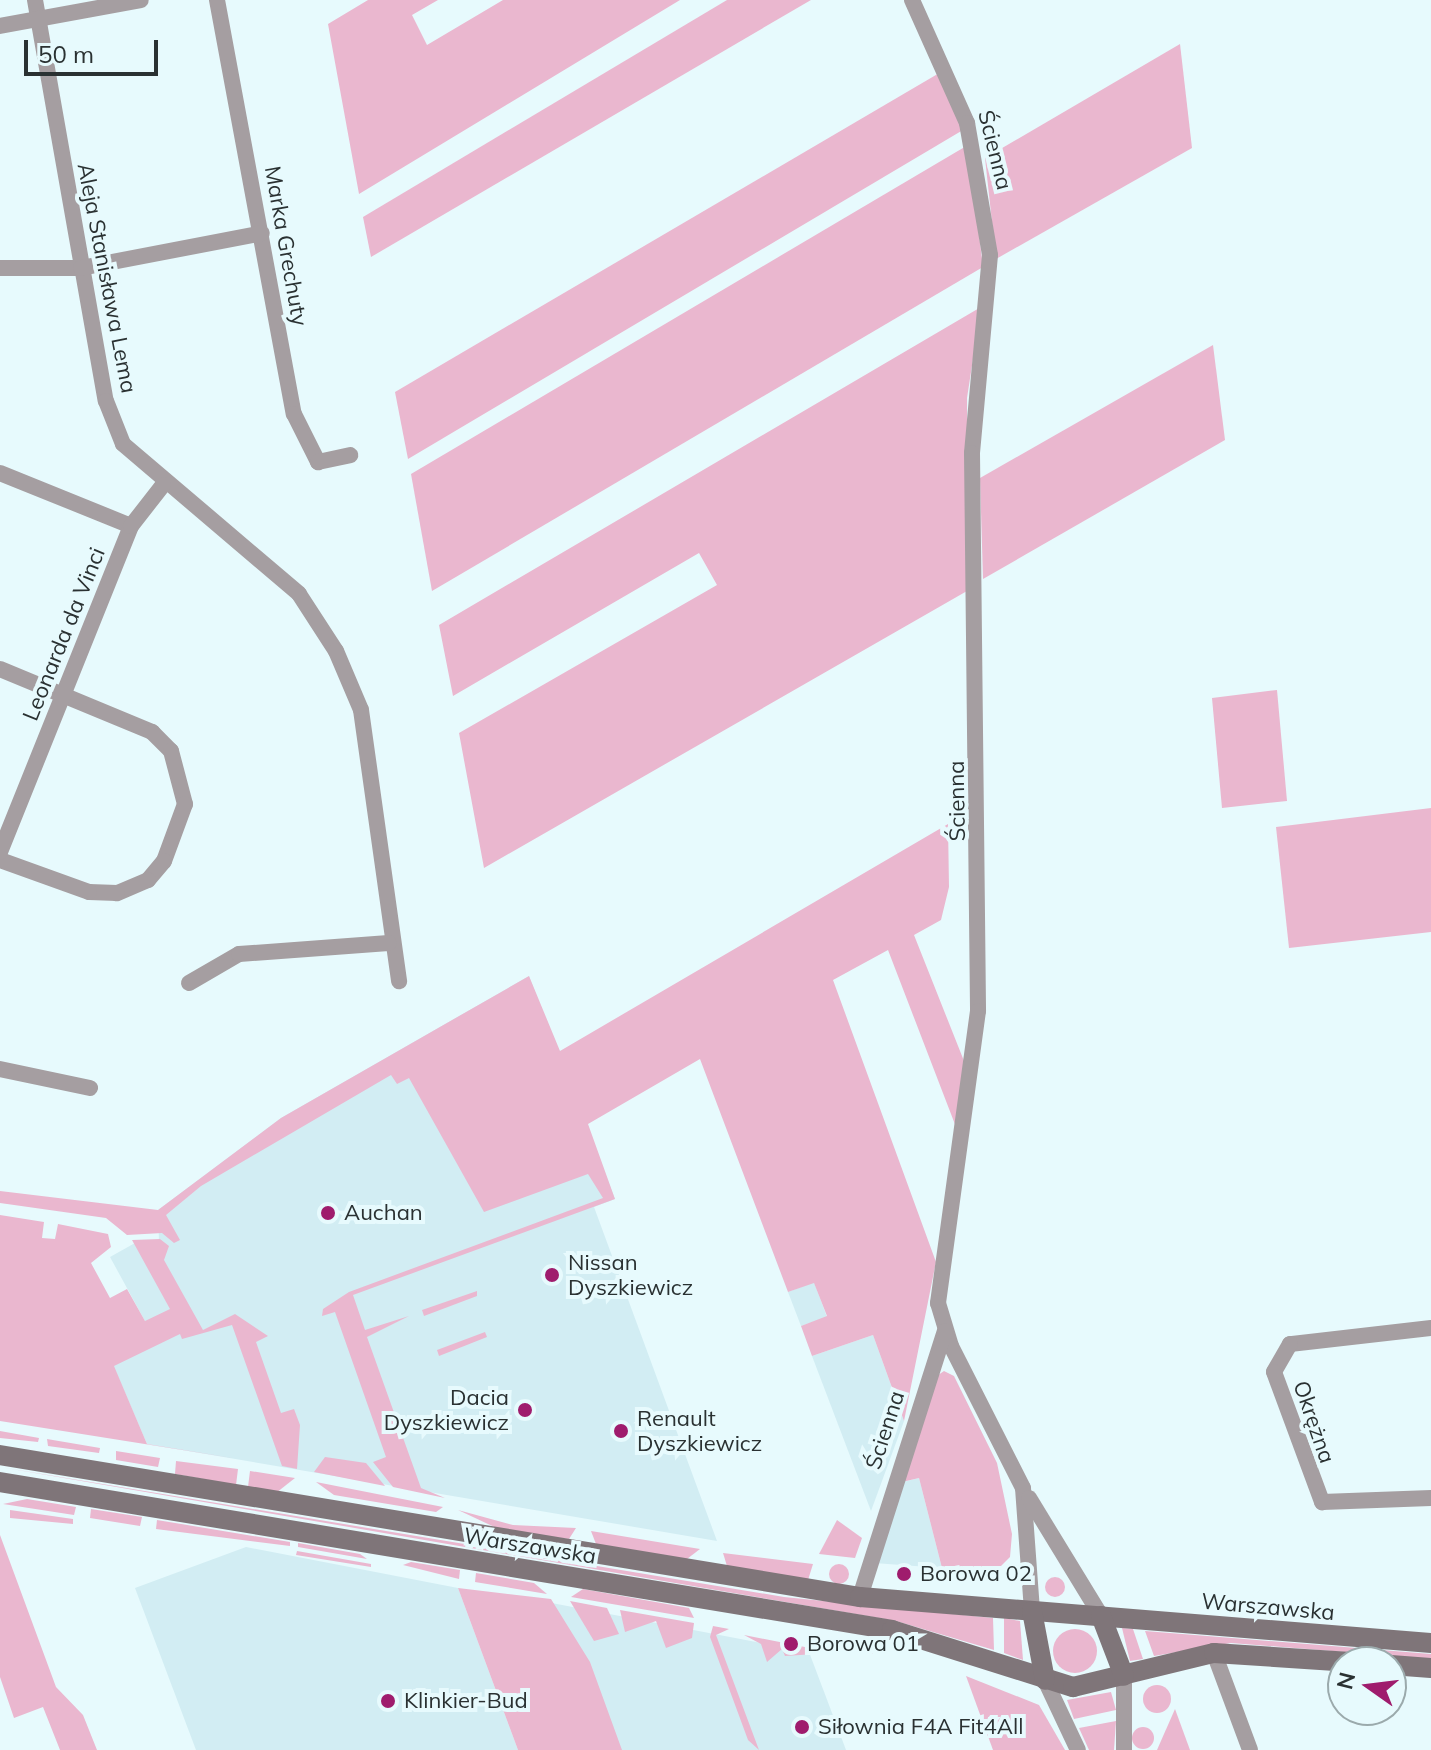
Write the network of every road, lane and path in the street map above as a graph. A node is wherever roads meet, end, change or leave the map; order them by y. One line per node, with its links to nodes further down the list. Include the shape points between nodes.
1 (35, 0): 5 (street, Aleja Stanisława Lema)
2 (141, 0): 5 (street)
3 (217, 0): 7 (street, Marka Grechuty)
4 (912, 0): 24 (street, Ścienna, via 970,133 990,255 972,453 978,1011 938,1303)
5 (39, 17): 6 (street); 9 (street, Aleja Stanisława Lema)
6 (0, 26)
7 (262, 233): 9 (street); 10 (street, Marka Grechuty, via 294,414 318,462)
8 (0, 268): 9 (street)
9 (81, 268): 12 (street, Aleja Stanisława Lema, via 106,401 123,444)
10 (350, 455)
11 (0, 473): 13 (street)
12 (163, 485): 13 (street, Leonarda da Vinci); 18 (street, Aleja Stanisława Lema, via 242,540 299,594 336,651 361,710)
13 (131, 526): 15 (street, Leonarda da Vinci)
14 (0, 669): 15 (street)
15 (63, 694): 16 (street, Leonarda da Vinci); 17 (street, via 152,732 171,751 185,804 177,836 148,880 117,893 89,892)
16 (0, 852)
17 (0, 860)
18 (389, 943): 19 (street, Aleja Stanisława Lema); 20 (street, via 239,954)
19 (399, 981)
20 (189, 983)
21 (0, 1069): 22 (street)
22 (90, 1088)
23 (1431, 1328): 28 (street, Okrężna, via 1290,1344 1274,1372 1322,1502)
24 (945, 1331): 27 (street); 29 (street, Ścienna)
25 (0, 1455): 29 (main road, Warszawska)
26 (0, 1482): 38 (main road, Warszawska, via 892,1630)
27 (1023, 1488): 30 (street); 31 (street)
28 (1431, 1498)
29 (860, 1597): 30 (main road, Warszawska)
30 (1032, 1611): 31 (main road, Warszawska); 38 (main road)
31 (1101, 1616): 32 (main road, Warszawska); 37 (main road)
32 (1431, 1643)
33 (1214, 1653): 34 (main road); 37 (main road); 41 (street)
34 (1327, 1660)
35 (1407, 1666): 36 (main road)
36 (1431, 1668)
37 (1124, 1676): 38 (main road, Warszawska, via 1084,1687); 40 (street)
38 (1045, 1680): 39 (street)
39 (1078, 1750)
40 (1124, 1750)
41 (1250, 1750)

